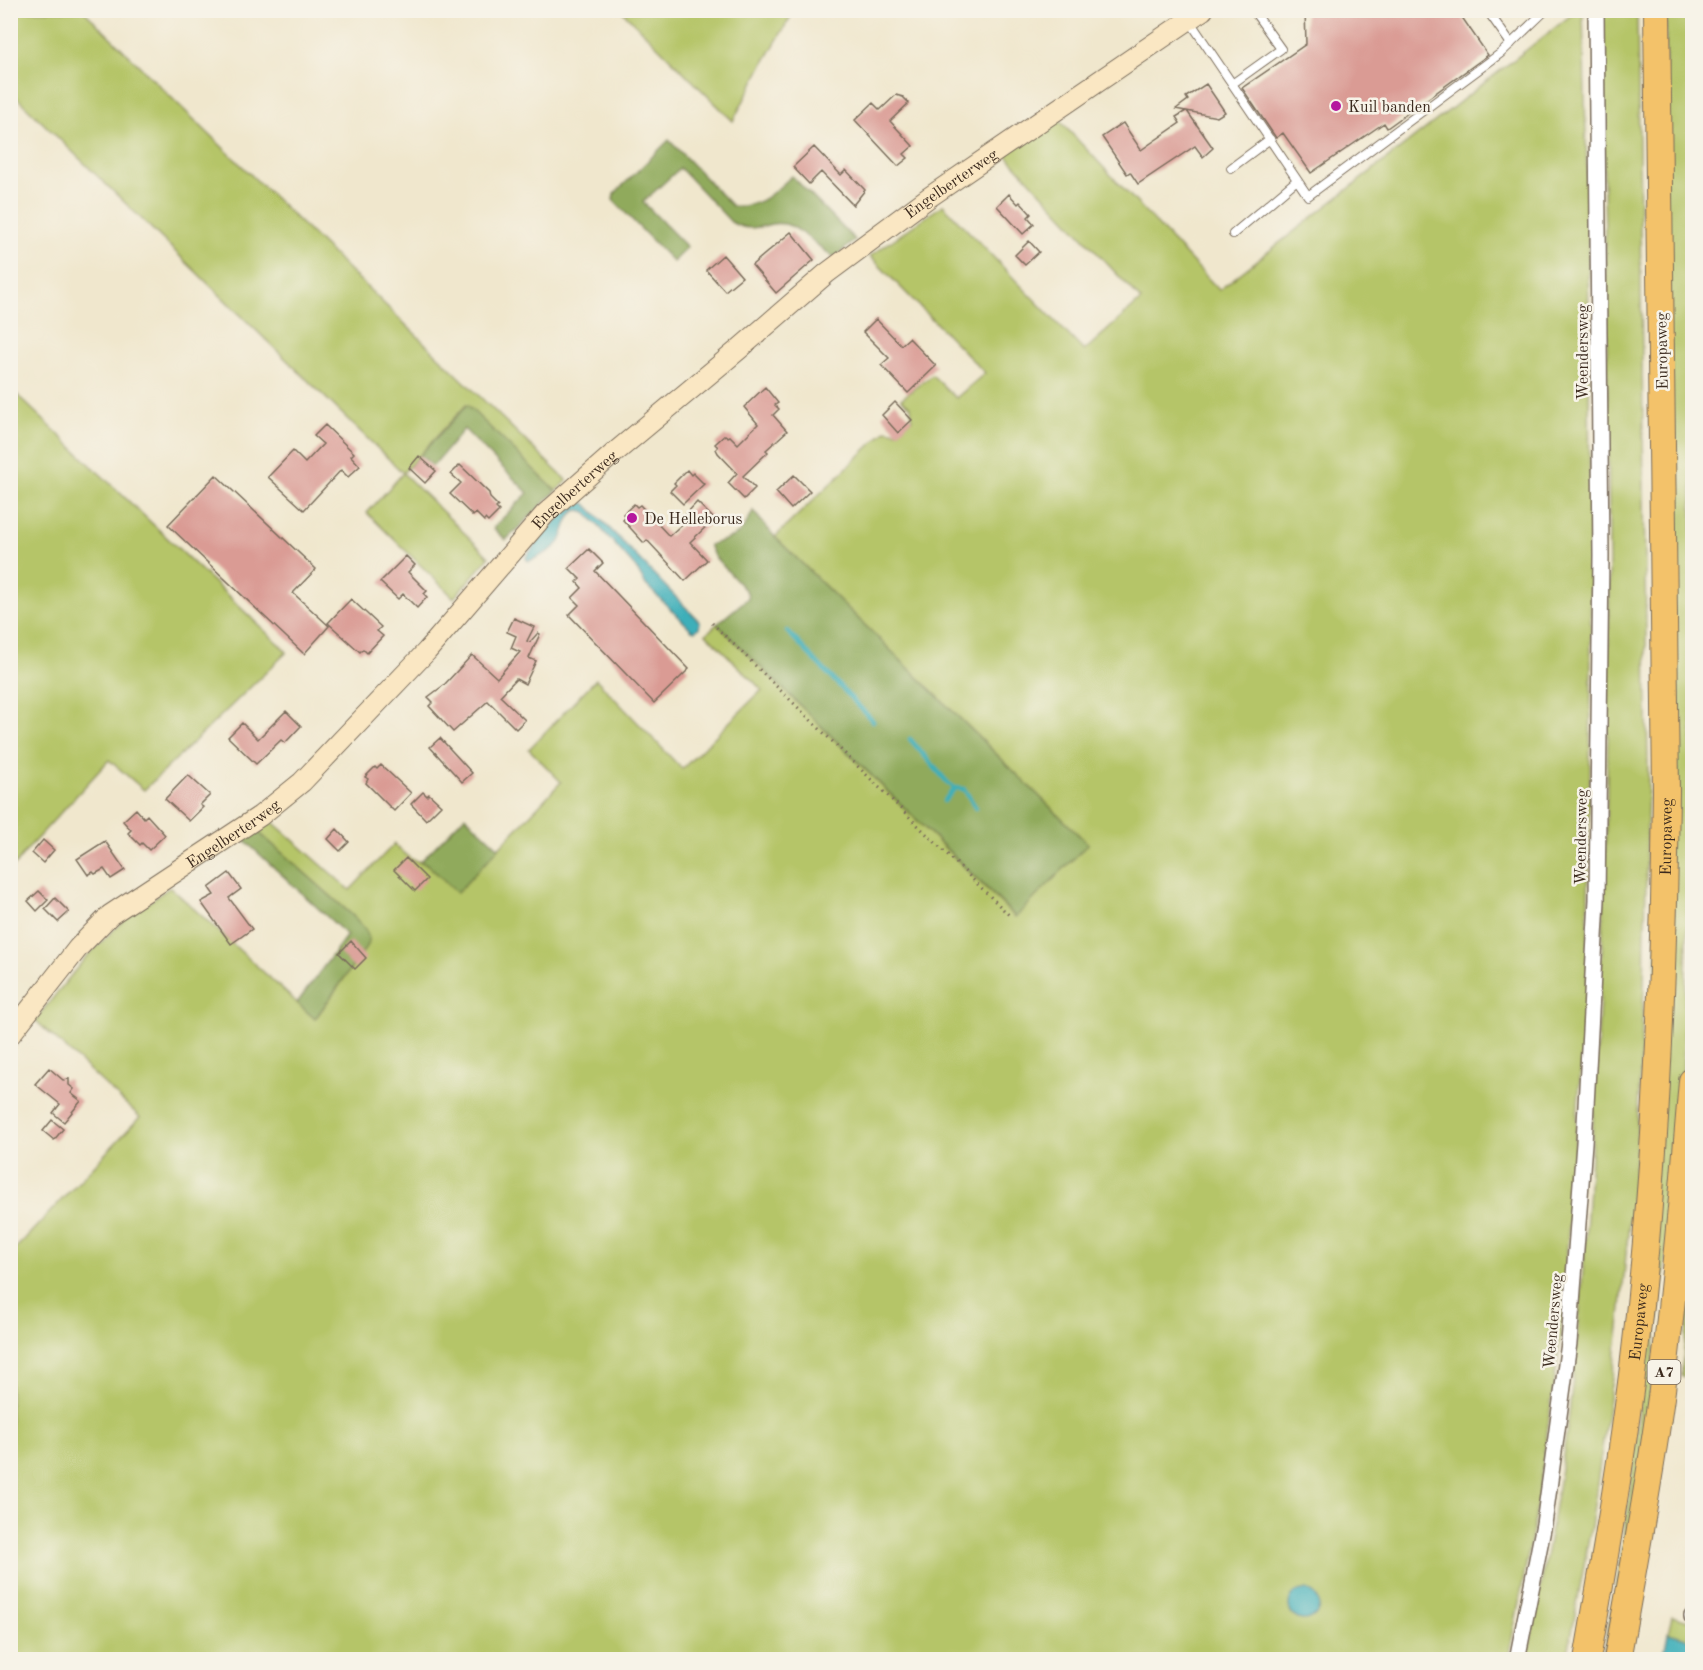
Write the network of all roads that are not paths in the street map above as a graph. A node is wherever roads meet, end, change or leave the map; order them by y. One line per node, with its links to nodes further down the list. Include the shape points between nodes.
1 (1254, 10): 8 (lane, via 1281,49)
2 (1487, 10): 7 (lane)
3 (1546, 10): 7 (lane)
4 (1596, 10): 15 (street, Weendersweg, via 1601,556 1597,900 1569,1343 1544,1524)
5 (1657, 10): 16 (highway, Europaweg / A7, via 1666,791 1659,1056 1637,1333)
6 (1196, 15): 8 (lane); 13 (street, Engelberterweg, via 928,198 827,273 591,473 545,514 427,651 302,782 260,816 110,915 78,948)
7 (1511, 44): 11 (lane, via 1308,196)
8 (1232, 84): 9 (lane)
9 (1270, 139): 10 (lane); 11 (lane)
10 (1231, 168)
11 (1297, 180): 12 (lane)
12 (1233, 234)
13 (10, 1035)
14 (1692, 1081): 17 (highway, Europaweg / A7, via 1661,1392)
15 (1517, 1659)
16 (1587, 1659)
17 (1617, 1659)

